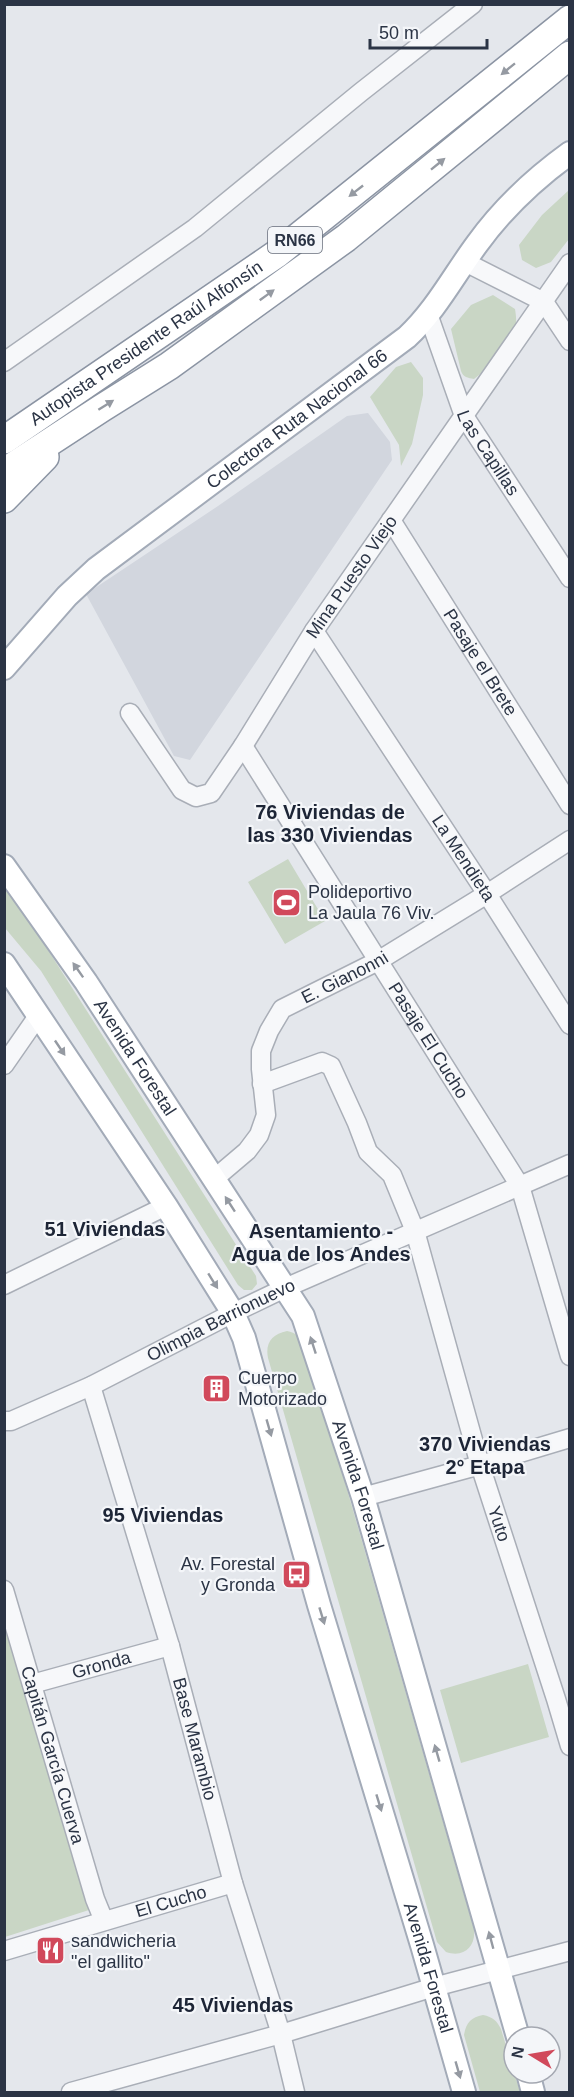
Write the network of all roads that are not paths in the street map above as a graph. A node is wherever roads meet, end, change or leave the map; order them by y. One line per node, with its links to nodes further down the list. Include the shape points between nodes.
1 (473, 4): 10 (street, via 195,228)
2 (570, 19): 13 (highway, Autopista Presidente Raúl Alfonsín / RN66, one-way to 13, via 278,253)
3 (570, 55): 12 (highway, Autopista Presidente Raúl Alfonsín / RN66, one-way to 3, via 169,366 346,238)
4 (570, 153): 5 (main road, Colectora Ruta Nacional 66, via 520,194)
5 (465, 262): 7 (street); 8 (main road, Colectora Ruta Nacional 66)
6 (570, 263): 7 (street, Mina Puesto Viejo)
7 (544, 302): 9 (street); 11 (street, Mina Puesto Viejo)
8 (428, 314): 11 (street, Las Capillas); 19 (main road, Colectora Ruta Nacional 66, via 401,342 96,569)
9 (570, 341)
10 (4, 362)
11 (464, 416): 16 (street, Mina Puesto Viejo); 17 (street, Las Capillas)
12 (75, 426): 14 (highway, Autopista Presidente Raúl Alfonsín / RN66); 15 (highway)
13 (4, 440)
14 (4, 472)
15 (4, 499)
16 (391, 519): 18 (street, Mina Puesto Viejo); 22 (street, Pasaje el Brete)
17 (570, 578)
18 (314, 631): 21 (street, Mina Puesto Viejo); 25 (street, La Mendieta)
19 (4, 668)
20 (130, 713): 21 (street, Mina Puesto Viejo, via 182,790 196,797 211,793)
21 (243, 746): 26 (street, Pasaje El Cucho)
22 (570, 805)
23 (570, 840): 25 (street, E. Gianonni)
24 (4, 866): 33 (main road, Avenida Forestal, one-way to 24, via 86,982)
25 (487, 894): 26 (street, E. Gianonni); 29 (street, La Mendieta)
26 (378, 961): 31 (street, E. Gianonni, via 282,1009 261,1051); 34 (street, Pasaje El Cucho)
27 (4, 964): 28 (main road, Avenida Forestal)
28 (38, 1016): 30 (street); 35 (main road, Avenida Forestal, one-way to 35)
29 (570, 1025)
30 (4, 1065)
31 (262, 1084): 33 (street, E. Gianonni, via 266,1115 259,1135 247,1151); 36 (street, Yuto, via 322,1062 331,1066 368,1152 392,1175)
32 (570, 1164): 34 (street, Olimpia Barrionuevo)
33 (214, 1179): 38 (main road, Avenida Forestal, one-way to 33)
34 (520, 1186): 36 (street, Olimpia Barrionuevo); 40 (street, Pasaje El Cucho)
35 (166, 1206): 37 (street); 39 (main road, Avenida Forestal, one-way to 39)
36 (415, 1231): 38 (street, Olimpia Barrionuevo); 44 (street, Yuto)
37 (4, 1285)
38 (285, 1288): 39 (street, Olimpia Barrionuevo); 45 (main road, Avenida Forestal, one-way to 38, via 303,1316)
39 (233, 1313): 41 (street, Olimpia Barrionuevo); 56 (main road, Avenida Forestal, one-way to 56, via 244,1338 319,1605)
40 (570, 1356)
41 (91, 1386): 42 (street, Olimpia Barrionuevo); 47 (street, Base Marambio)
42 (4, 1421)
43 (570, 1438): 44 (street)
44 (480, 1466): 45 (street); 49 (street, Yuto)
45 (363, 1497): 55 (main road, Avenida Forestal, one-way to 45)
46 (4, 1590): 48 (street, Capitán García Cuerva)
47 (170, 1646): 48 (street, Gronda); 51 (street, Base Marambio)
48 (32, 1684): 52 (street, Capitán García Cuerva)
49 (563, 1697): 50 (street, Yuto)
50 (570, 1746)
51 (233, 1883): 52 (street, El Cucho); 58 (street, Base Marambio)
52 (104, 1921): 53 (street, El Cucho)
53 (4, 1951)
54 (570, 1951): 55 (street)
55 (500, 1971): 56 (street); 57 (main road, Avenida Forestal)
56 (434, 1987): 58 (street); 61 (main road, Avenida Forestal, one-way to 61)
57 (515, 2025)
58 (281, 2034): 59 (street); 60 (street, Base Marambio)
59 (71, 2092)
60 (295, 2092)
61 (464, 2092)

